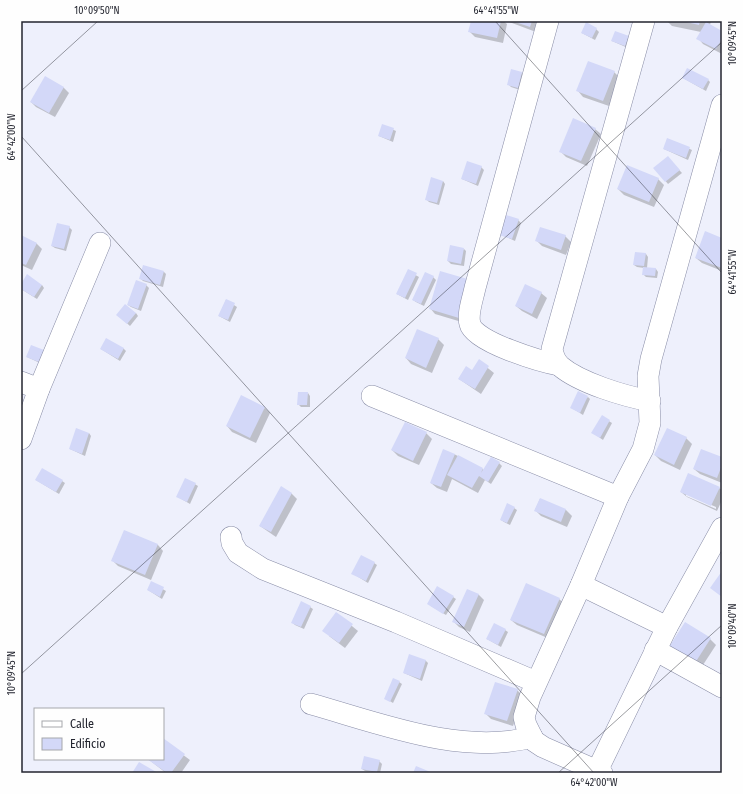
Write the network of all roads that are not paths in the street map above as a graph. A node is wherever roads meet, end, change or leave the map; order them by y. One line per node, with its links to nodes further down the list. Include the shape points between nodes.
1 (548, 21): 5 (street, via 475,288 469,320 472,329 478,335 520,355)
2 (644, 21): 5 (street, via 552,343 553,354)
3 (722, 105): 8 (street, via 651,359 648,376)
4 (100, 243): 6 (street)
5 (559, 365): 8 (street, via 616,393)
6 (30, 386): 9 (street)
7 (372, 396): 10 (street)
8 (650, 401): 10 (street, via 648,436)
9 (21, 439)
10 (618, 497): 13 (street)
11 (722, 528): 14 (street)
12 (231, 537): 16 (street, via 238,553 263,569)
13 (581, 585): 14 (street); 16 (street)
14 (666, 627): 15 (street)
15 (655, 650): 17 (street); 20 (street)
16 (536, 682): 19 (street, via 524,717)
17 (722, 687)
18 (311, 704): 19 (street, via 444,740 496,743)
19 (532, 737): 20 (street, via 543,747)
20 (599, 772)

